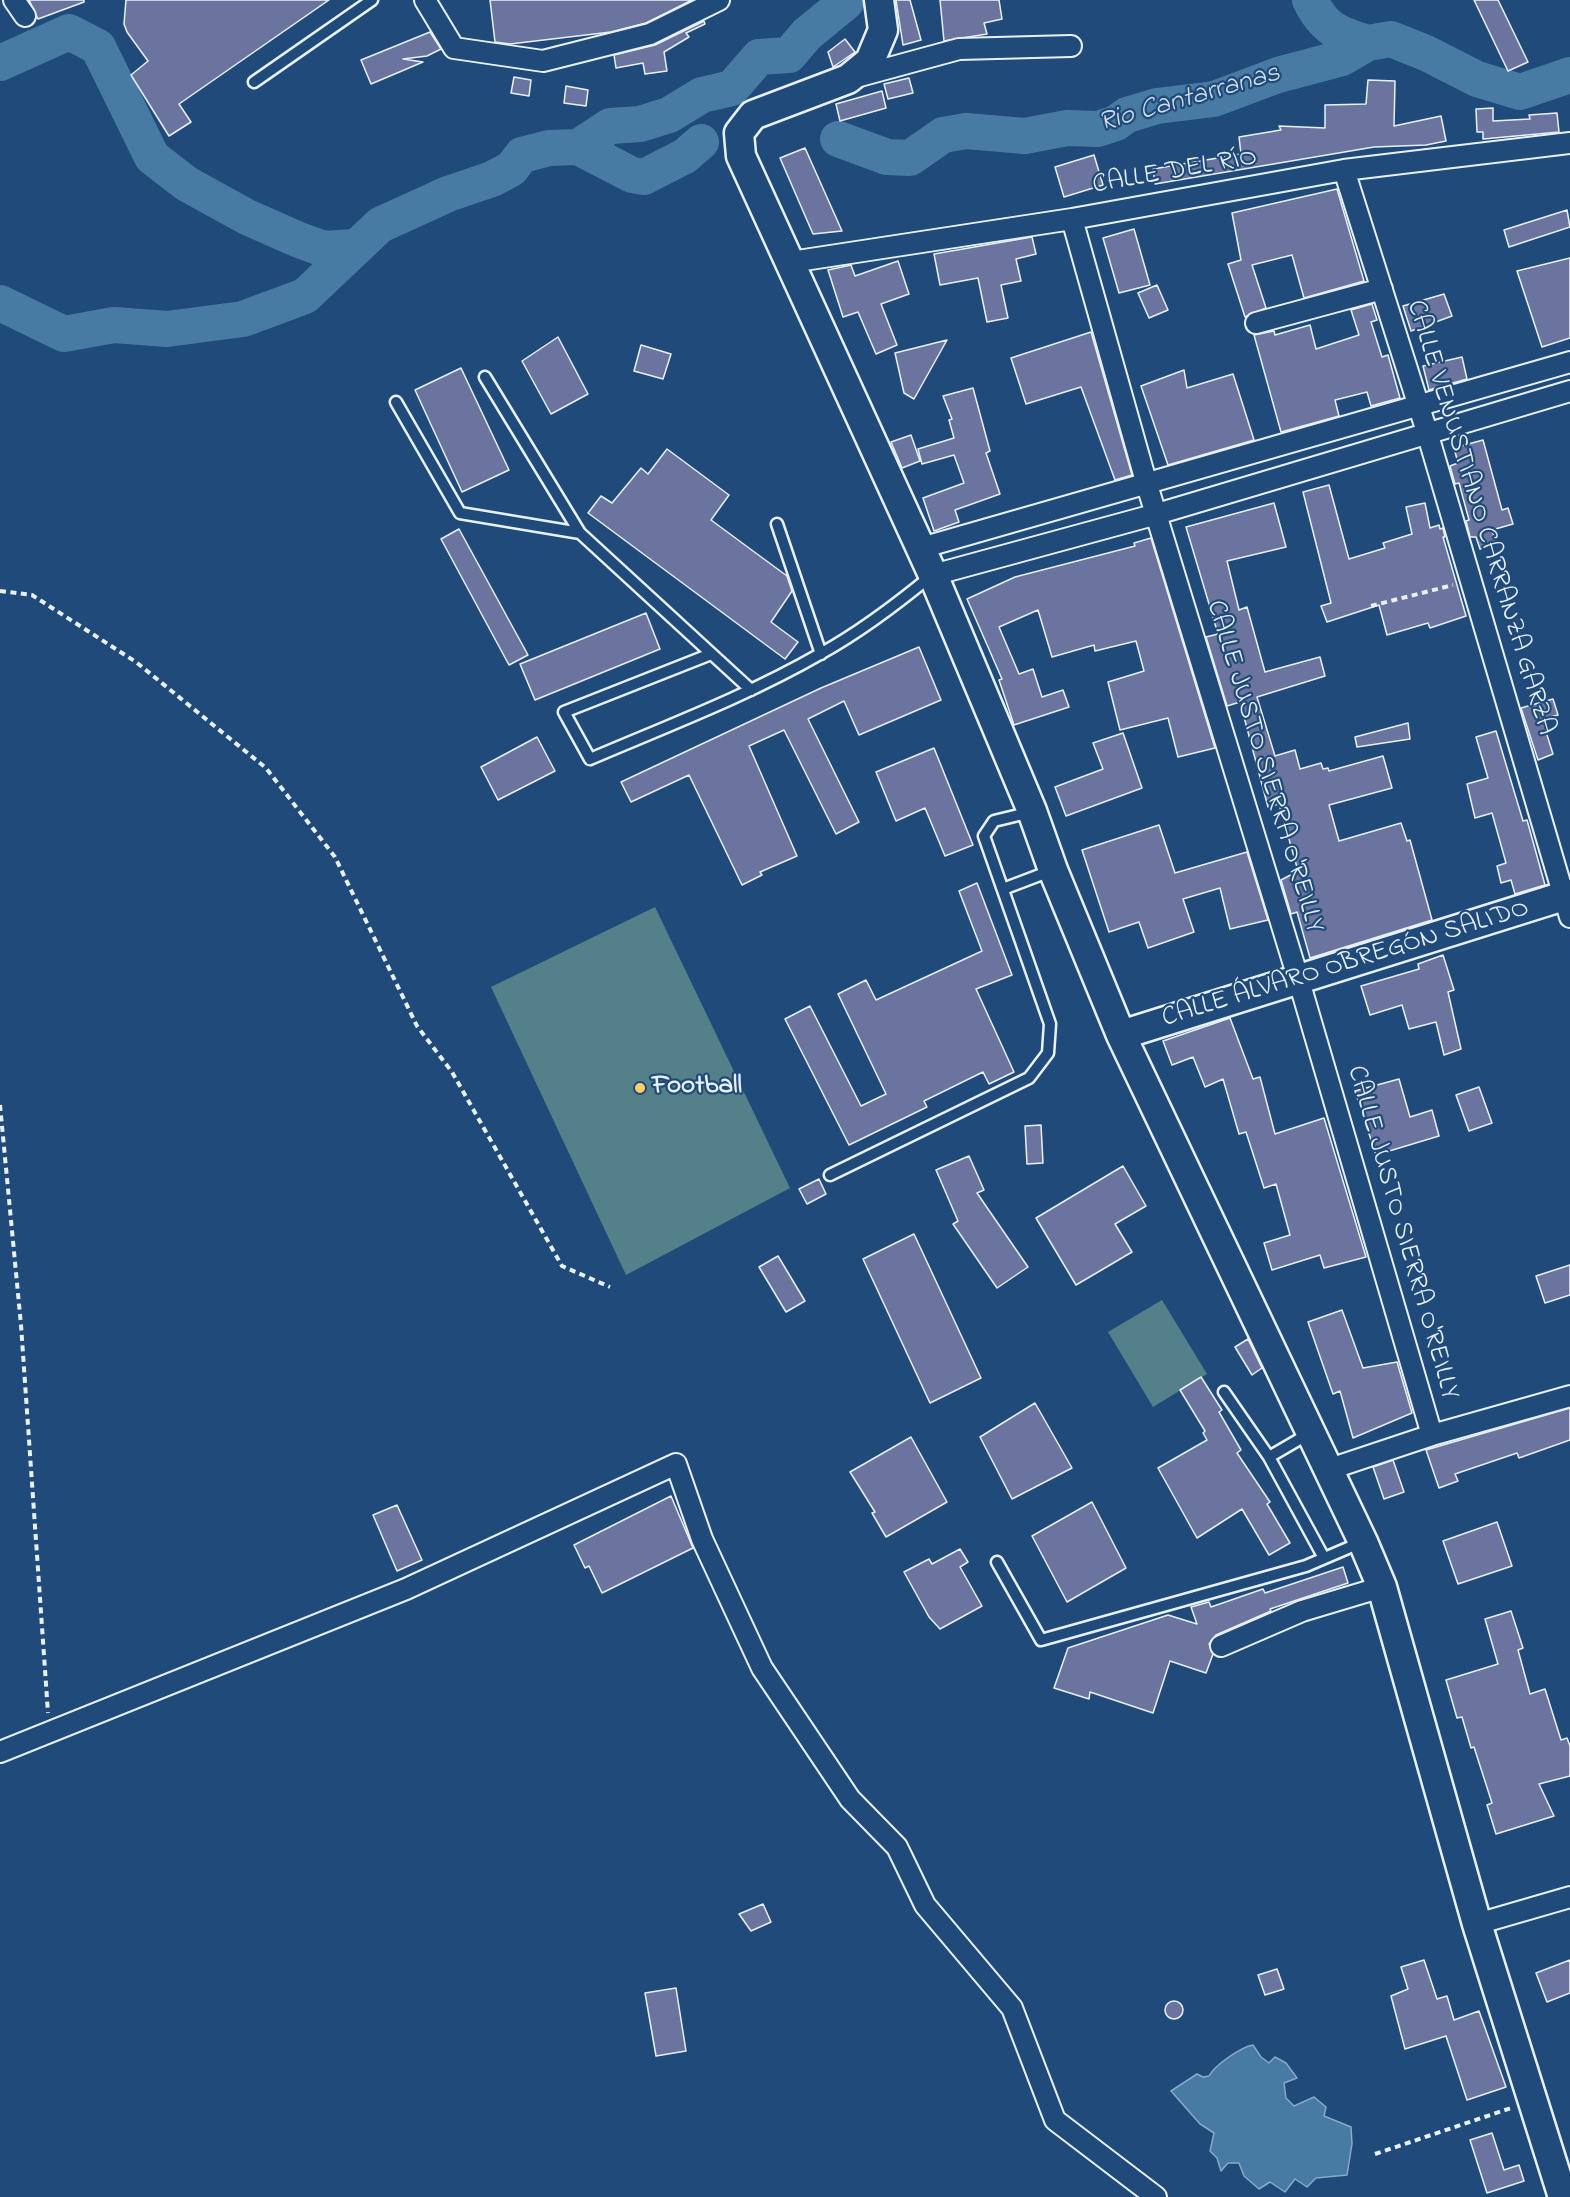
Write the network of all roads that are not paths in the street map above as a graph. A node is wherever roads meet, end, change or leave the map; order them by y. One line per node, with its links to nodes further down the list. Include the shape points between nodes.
1 (372, 0): 7 (lane)
2 (425, 0): 3 (street, via 454,48 543,61 650,34)
3 (719, 0)
4 (880, 1): 6 (street, via 883,30 870,61)
5 (1071, 46): 6 (street, via 958,49)
6 (848, 79): 11 (street, via 753,115 739,133 741,156)
7 (254, 82)
8 (1570, 142): 9 (street, CALLE DEL RÍO)
9 (1344, 170): 10 (street, CALLE DEL RÍO); 12 (street, CALLE VENUSTIANO CARRANZA GARZA)
10 (1072, 219): 11 (street, CALLE DEL RÍO); 20 (street, CALLE JUSTO SIERRA O'REILLY)
11 (791, 262): 24 (street)
12 (1382, 289): 13 (street); 18 (street, CALLE VENUSTIANO CARRANZA GARZA)
13 (1256, 323)
14 (1570, 362): 18 (street)
15 (484, 377): 23 (lane)
16 (1570, 391): 19 (street)
17 (396, 402): 23 (lane, via 460,513)
18 (1419, 405): 19 (street, CALLE VENUSTIANO CARRANZA GARZA); 20 (street)
19 (1427, 432): 21 (street); 32 (street, CALLE VENUSTIANO CARRANZA GARZA)
20 (1147, 485): 21 (street, CALLE JUSTO SIERRA O'REILLY); 24 (street)
21 (1157, 514): 25 (street); 33 (street, CALLE JUSTO SIERRA O'REILLY)
22 (777, 524): 27 (lane)
23 (580, 532): 26 (lane)
24 (921, 548): 25 (street)
25 (933, 575): 27 (lane); 29 (street)
26 (711, 654): 28 (lane); 28 (lane, via 564,712 590,759)
27 (821, 654): 28 (lane)
28 (751, 690)
29 (1032, 811): 30 (street); 31 (lane, via 994,821 984,836)
30 (1053, 870): 31 (lane); 34 (street)
31 (1003, 889): 35 (lane, via 1050,1024 1048,1053 1029,1078)
32 (1568, 903): 33 (street, CALLE ÁLVARO OBREGÓN SALIDO)
33 (1299, 981): 34 (street, CALLE ÁLVARO OBREGÓN SALIDO); 39 (street, CALLE JUSTO SIERRA O'REILLY)
34 (1121, 1035): 38 (street)
35 (830, 1175)
36 (1224, 1392): 40 (lane)
37 (1570, 1396): 39 (street)
38 (1310, 1433): 40 (lane); 41 (street)
39 (1432, 1435): 41 (street)
40 (1269, 1457): 43 (lane)
41 (1328, 1470): 42 (street)
42 (1364, 1542): 43 (lane); 45 (street)
43 (1324, 1558): 44 (lane, via 1041,1640)
44 (997, 1562)
45 (1382, 1587): 46 (street, via 1302,1611); 49 (street)
46 (1221, 1646)
47 (0, 1752): 50 (street, via 406,1589 676,1464 702,1539 762,1668 850,1799 897,1847 925,1905 1012,2008 1055,2120)
48 (1570, 1897): 49 (street)
49 (1477, 1923): 51 (street)
50 (1156, 2197)
51 (1563, 2197)

